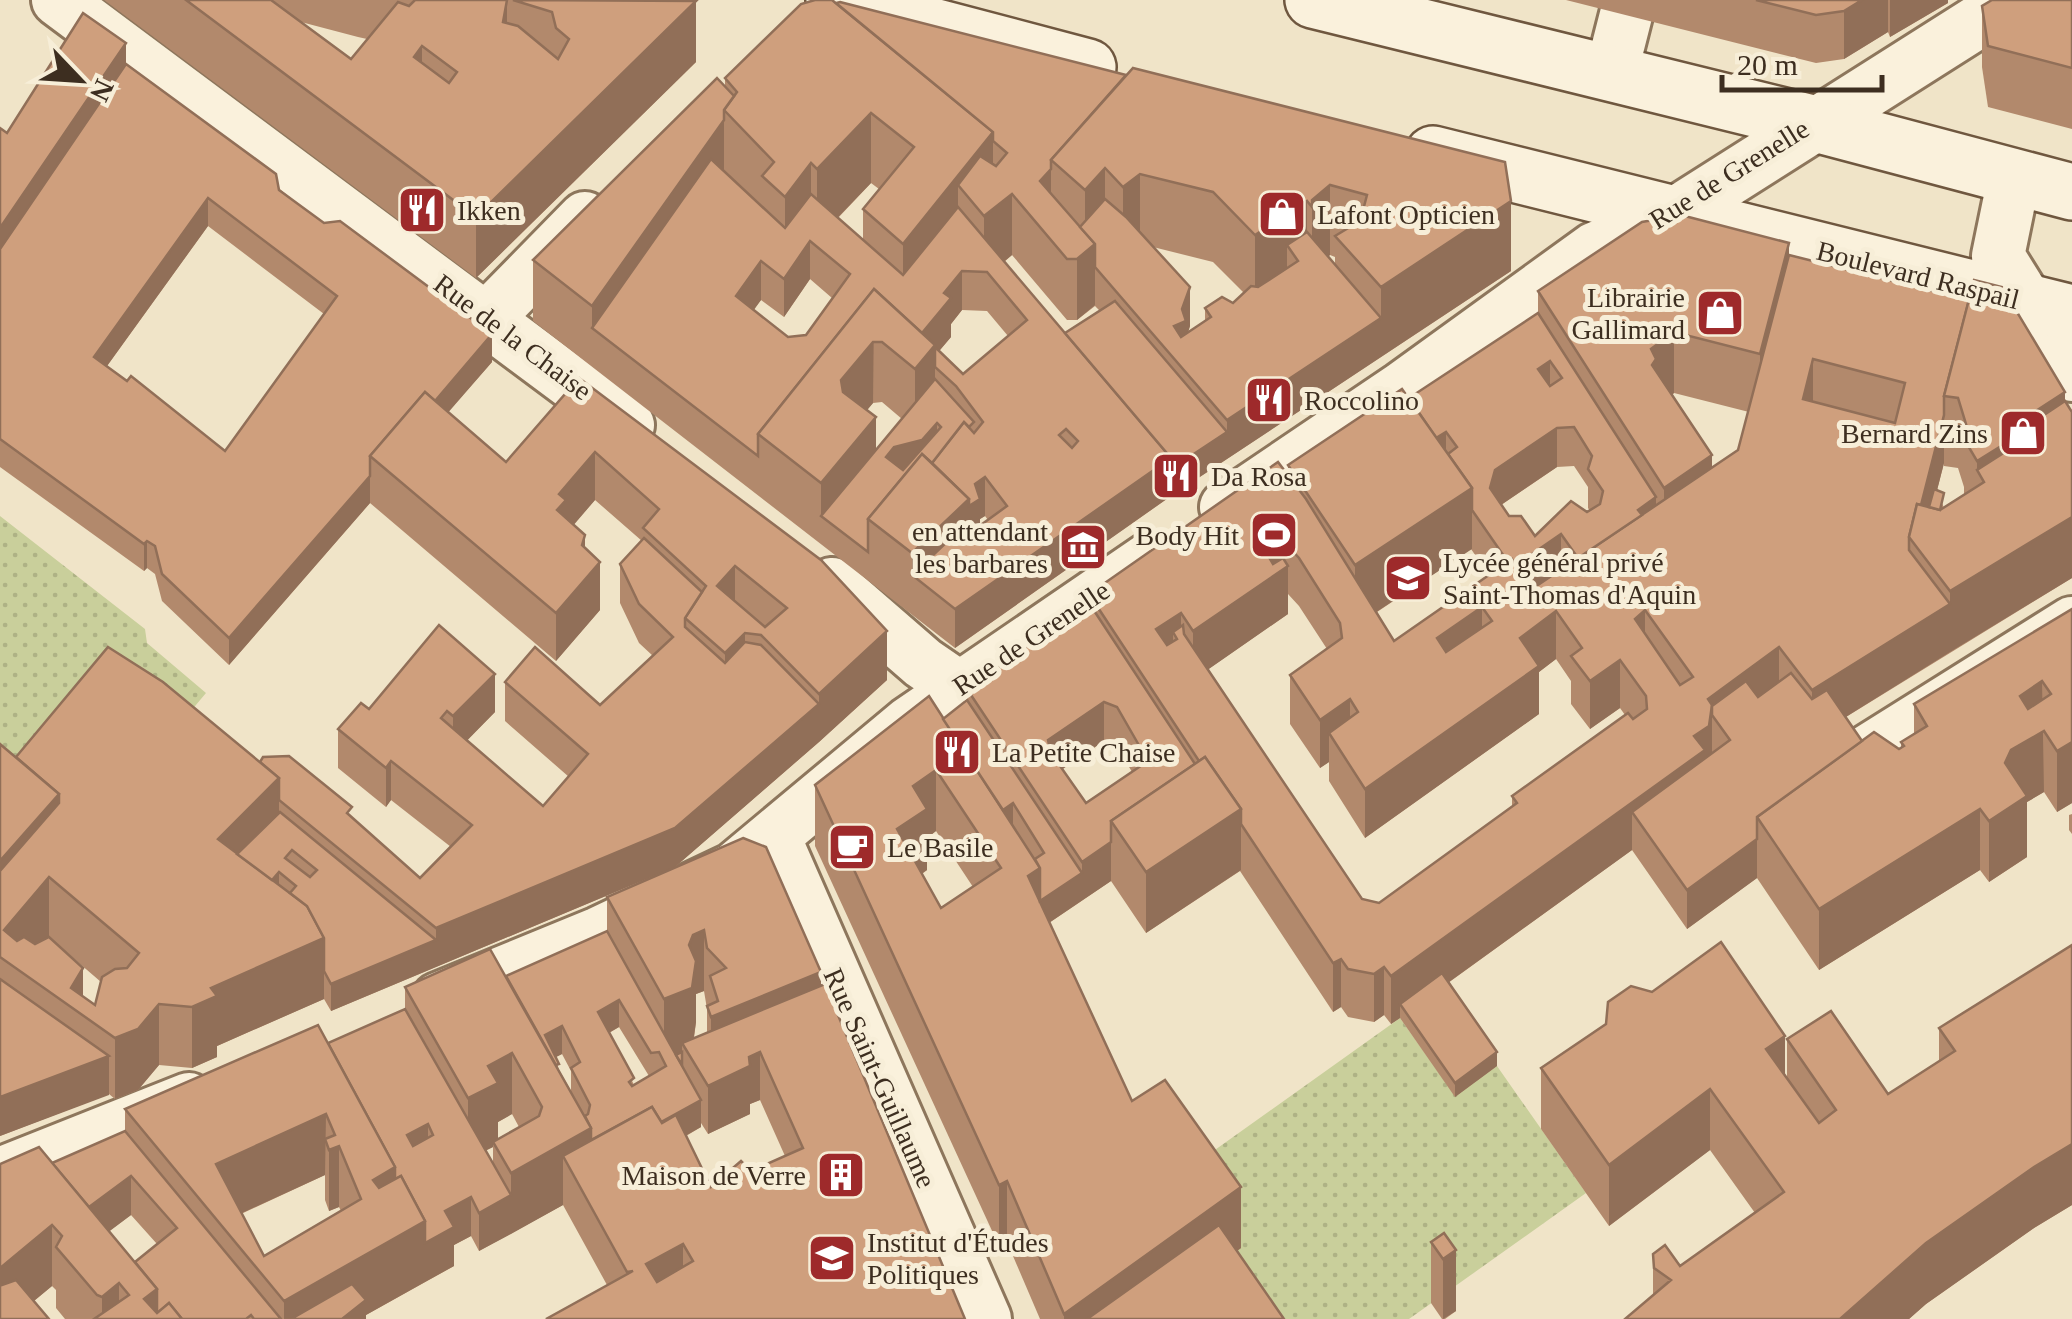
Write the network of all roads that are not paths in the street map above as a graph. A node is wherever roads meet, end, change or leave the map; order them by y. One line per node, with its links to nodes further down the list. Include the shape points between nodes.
1 (58, 0): 15 (street, Rue de la Chaise)
2 (834, 0): 7 (main road)
3 (1312, 0): 6 (main road)
4 (2012, 0): 8 (street, Rue de Grenelle)
5 (1626, 15): 6 (street)
6 (1611, 74): 8 (main road)
7 (1134, 79)
8 (1812, 123): 10 (main road); 13 (street, Rue de Grenelle)
9 (1380, 141): 13 (main road, Boulevard Raspail)
10 (2014, 178): 12 (main road); 14 (street, via 1998,256)
11 (618, 185): 15 (street)
12 (2072, 192)
13 (1674, 215): 14 (main road, Boulevard Raspail); 20 (street, Rue de Grenelle, via 1594,249 1402,388)
14 (2050, 307): 16 (street)
15 (488, 317): 17 (street, Rue de la Chaise)
16 (2072, 376)
17 (673, 460)
18 (796, 555): 20 (street)
19 (2072, 623): 21 (street)
20 (958, 687): 22 (street, Rue de Grenelle)
21 (1863, 754)
22 (774, 837): 23 (street, Rue de Grenelle, via 734,870); 26 (street, Rue Saint-Guillaume)
23 (389, 1019)
24 (241, 1078): 25 (street)
25 (0, 1174)
26 (986, 1319)

